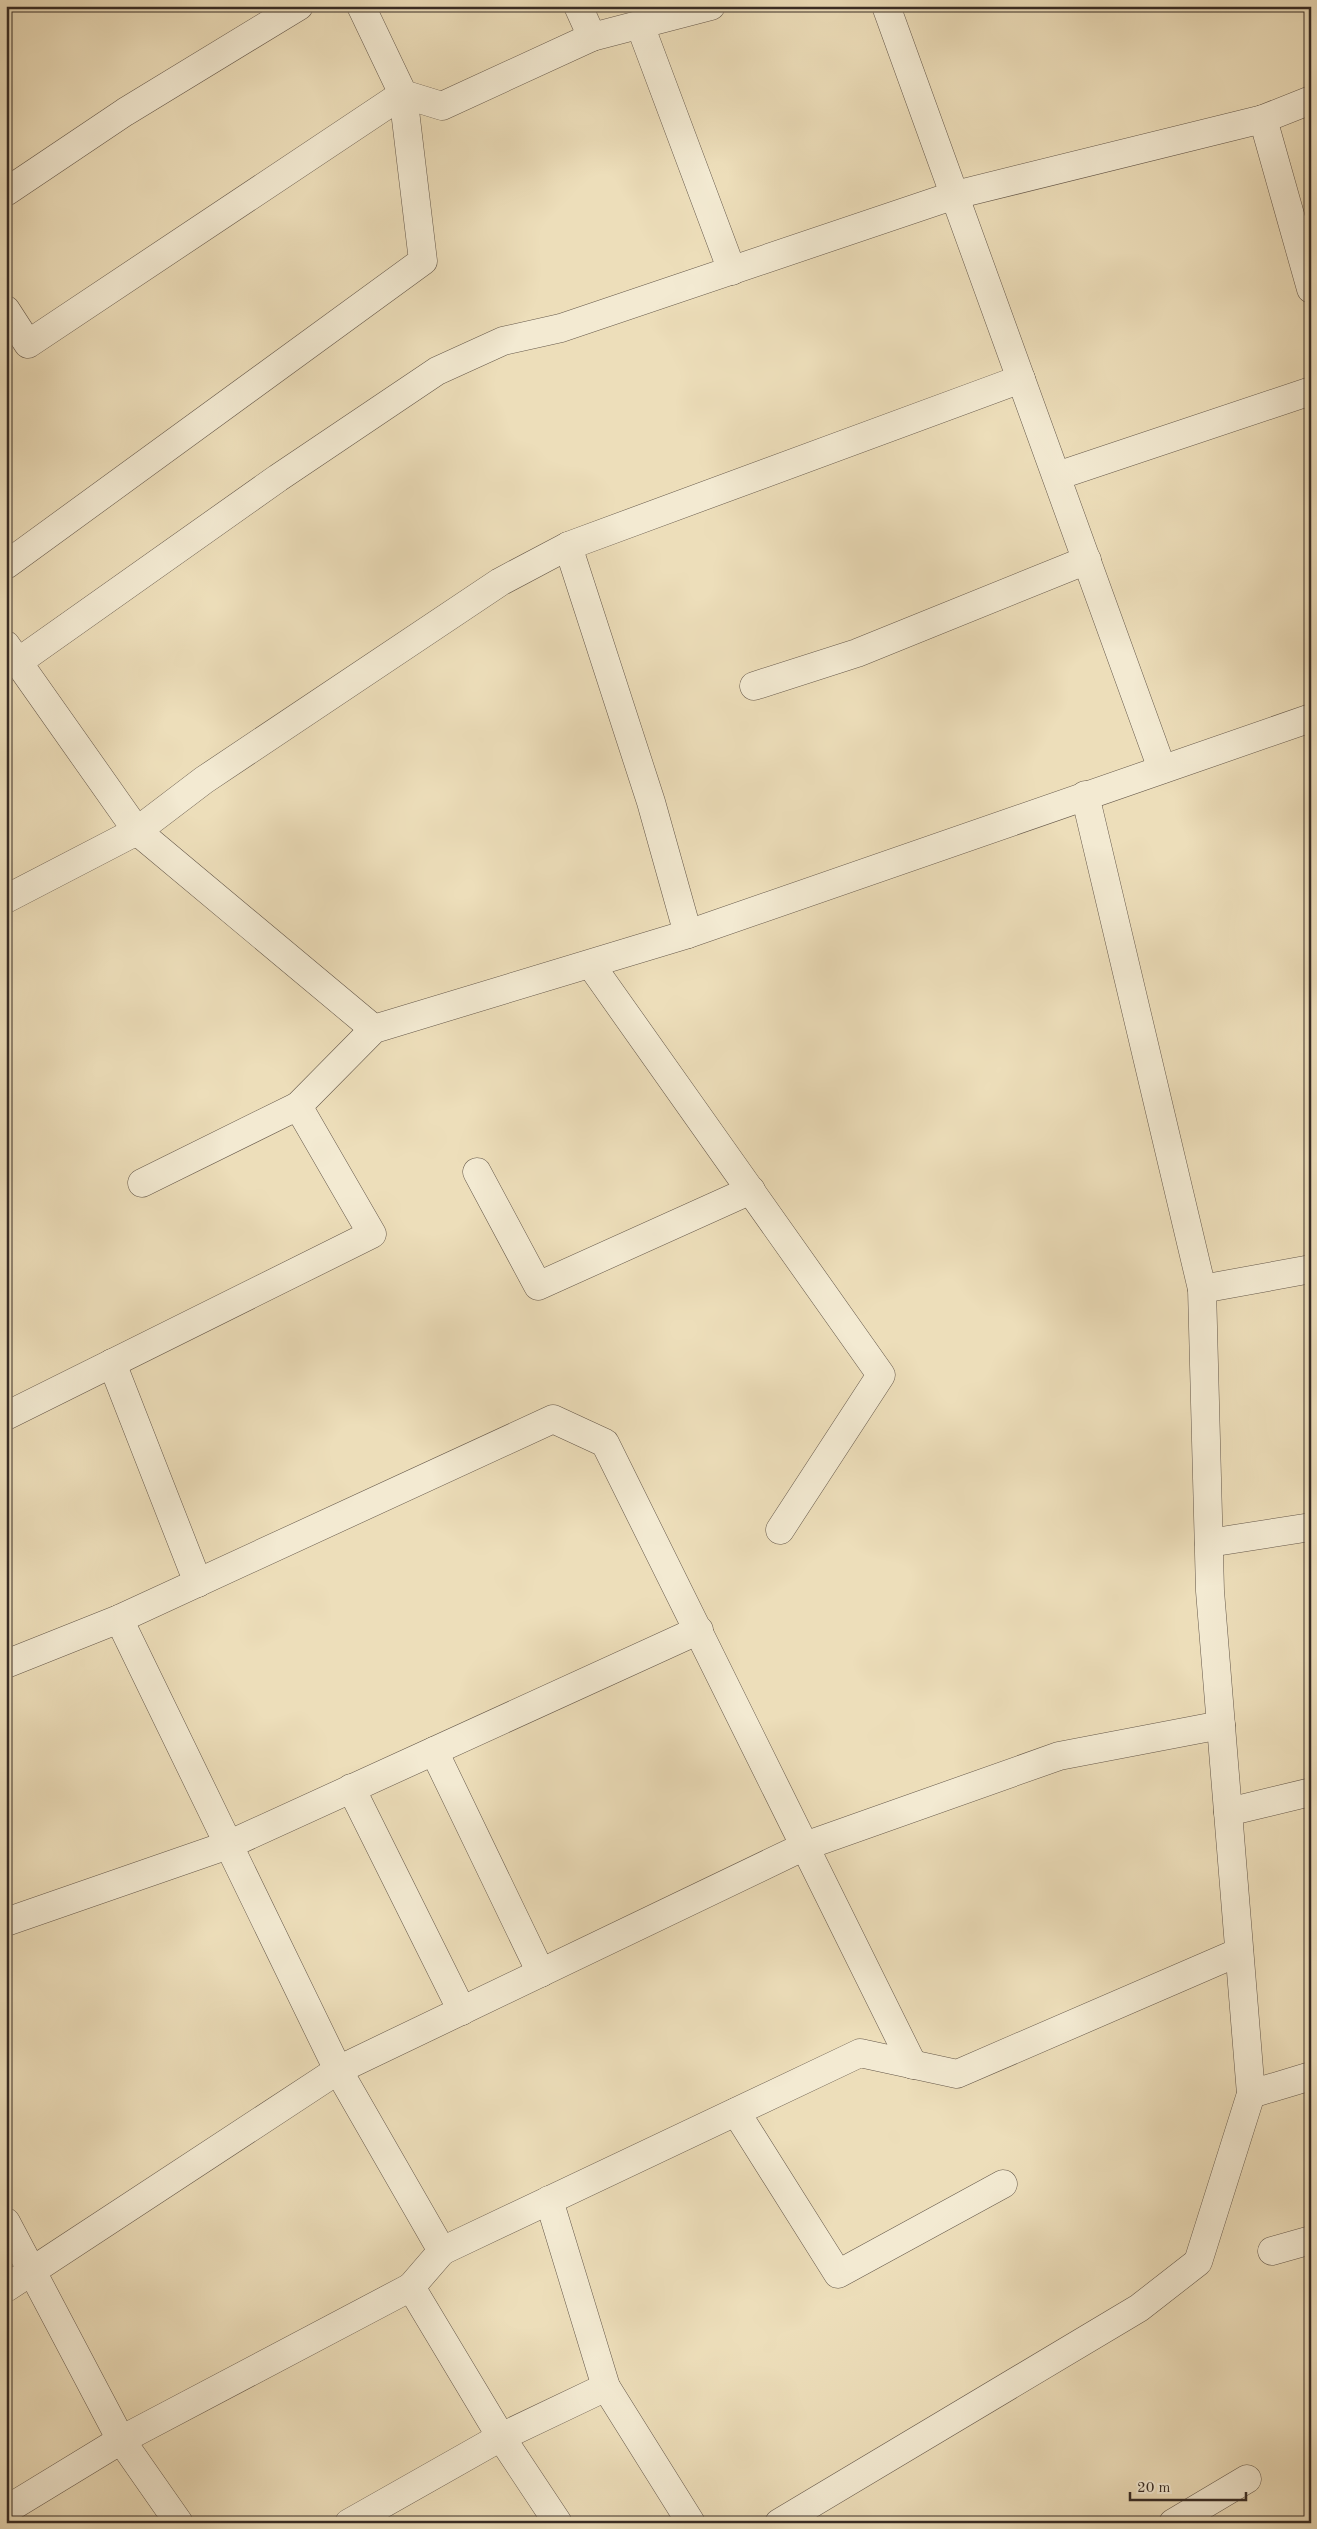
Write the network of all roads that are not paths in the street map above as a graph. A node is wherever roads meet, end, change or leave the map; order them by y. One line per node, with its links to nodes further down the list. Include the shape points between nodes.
1 (299, 6): 11 (street, via 125,112)
2 (361, 6): 8 (street)
3 (578, 6): 7 (street)
4 (711, 6): 6 (street)
5 (886, 6): 12 (street)
6 (640, 25): 7 (street); 13 (street)
7 (592, 37): 8 (street, via 442,106)
8 (403, 94): 15 (street, via 28,344); 21 (street, via 423,261)
9 (1311, 100): 10 (street)
10 (1263, 119): 12 (street); 14 (street)
11 (6, 192)
12 (955, 195): 13 (street); 16 (street)
13 (732, 271): 22 (street, via 561,328 503,341 437,371)
14 (1311, 288)
15 (6, 310)
16 (1021, 379): 18 (street); 19 (street)
17 (1311, 391): 18 (street)
18 (1057, 476): 20 (street)
19 (568, 546): 27 (street, via 500,582 204,780); 29 (street, via 651,802)
20 (1087, 560): 23 (street, via 857,653); 25 (street)
21 (6, 565)
22 (12, 654): 27 (street)
23 (754, 686)
24 (1311, 718): 25 (street)
25 (1162, 769): 26 (street)
26 (1085, 796): 29 (street); 37 (street)
27 (137, 831): 28 (street); 31 (street)
28 (6, 899)
29 (688, 934): 30 (street)
30 (591, 965): 31 (street); 35 (street)
31 (374, 1029): 32 (street)
32 (298, 1106): 34 (street); 38 (street, via 372,1234)
33 (477, 1172): 35 (street, via 538,1286)
34 (142, 1183)
35 (751, 1190): 41 (street, via 881,1375)
36 (1311, 1269): 37 (street)
37 (1202, 1289): 42 (street)
38 (112, 1364): 39 (street); 43 (street)
39 (6, 1416)
40 (1311, 1526): 42 (street)
41 (780, 1530)
42 (1209, 1543): 47 (street)
43 (198, 1583): 44 (street); 45 (street, via 553,1419 605,1442)
44 (119, 1620): 46 (street); 52 (street)
45 (698, 1630): 48 (street); 53 (street)
46 (6, 1664)
47 (1221, 1724): 51 (street); 53 (street, via 1058,1756)
48 (434, 1751): 49 (street); 56 (street)
49 (351, 1788): 52 (street); 57 (street)
50 (1311, 1792): 51 (street)
51 (1228, 1812): 55 (street)
52 (228, 1845): 54 (street); 61 (street)
53 (805, 1846): 56 (street); 58 (street)
54 (6, 1922)
55 (1239, 1952): 60 (street, via 957,2074); 63 (street)
56 (541, 1972): 57 (street)
57 (462, 2011): 61 (street)
58 (889, 2016): 59 (street); 60 (street)
59 (860, 2053): 60 (street); 64 (street)
60 (914, 2065)
61 (338, 2070): 69 (street); 71 (street)
62 (1311, 2076): 63 (street)
63 (1251, 2094): 83 (street, via 1198,2262 1139,2308)
64 (736, 2112): 65 (street, via 838,2274); 66 (street)
65 (1003, 2184)
66 (549, 2200): 69 (street); 74 (street)
67 (6, 2222): 71 (street)
68 (1311, 2240): 70 (street)
69 (442, 2251): 72 (street)
70 (1272, 2251)
71 (34, 2271): 73 (street); 76 (street)
72 (411, 2287): 75 (street); 76 (street)
73 (6, 2288)
74 (606, 2387): 75 (street); 82 (street)
75 (501, 2437): 80 (street); 81 (street)
76 (121, 2440): 78 (street); 79 (street)
77 (1247, 2479): 84 (street)
78 (6, 2510)
79 (179, 2523)
80 (349, 2523)
81 (558, 2523)
82 (691, 2523)
83 (779, 2523)
84 (1173, 2523)

